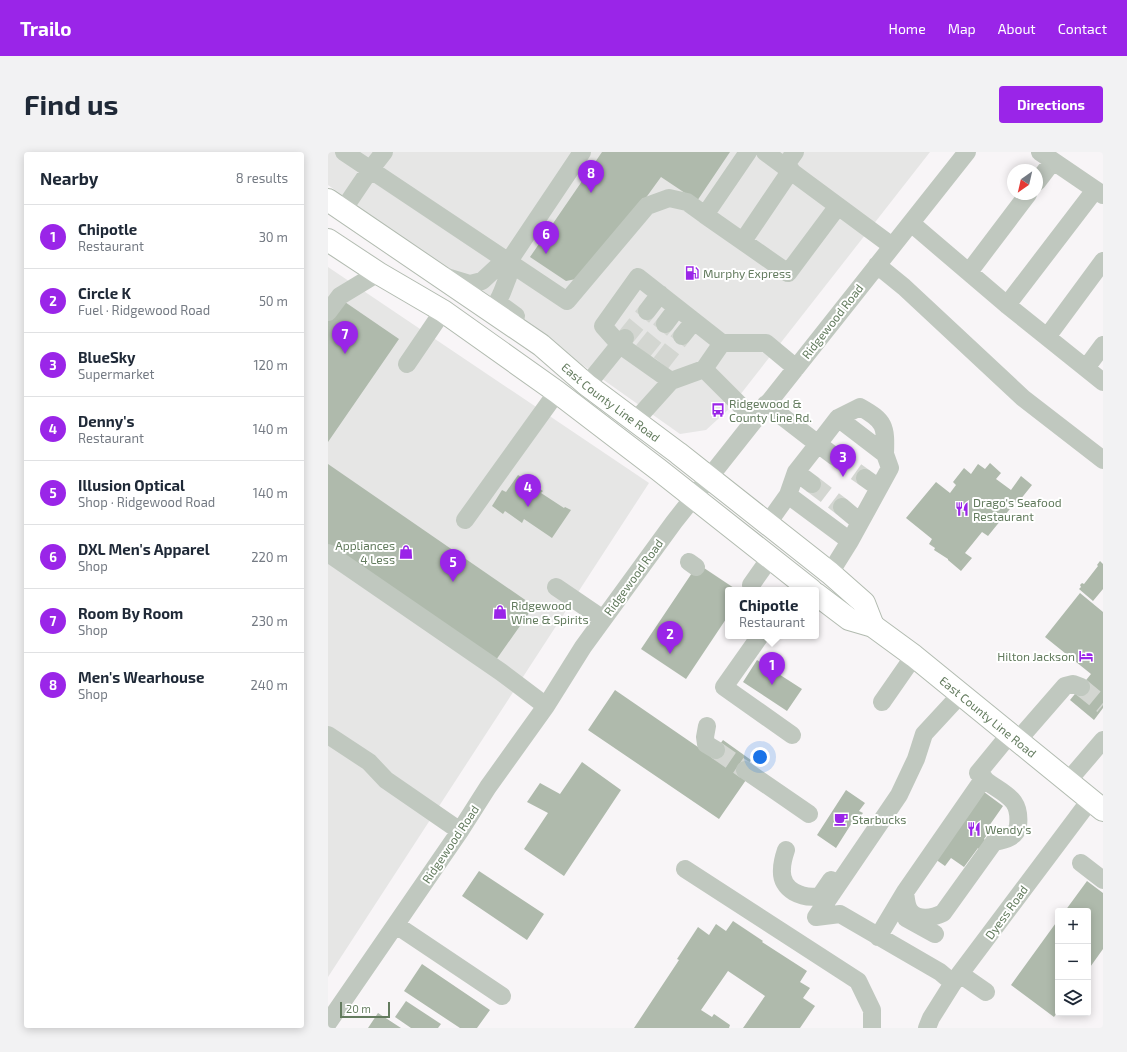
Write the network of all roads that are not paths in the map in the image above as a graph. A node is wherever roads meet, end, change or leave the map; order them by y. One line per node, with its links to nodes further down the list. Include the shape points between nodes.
1 (344, 152): 9 (street)
2 (384, 152): 9 (street)
3 (582, 152): 21 (street)
4 (748, 152): 14 (street)
5 (765, 152): 8 (street)
6 (967, 152): 15 (street, Ridgewood Road)
7 (1046, 157): 10 (street)
8 (790, 163): 13 (street); 16 (street)
9 (370, 170): 12 (street); 21 (street)
10 (1099, 192): 26 (street)
11 (1023, 200): 22 (street)
12 (336, 205): 24 (main road, East County Line Road)
13 (838, 206): 16 (street, via 788,273); 18 (street)
14 (705, 215): 16 (street); 21 (street, via 687,202 669,198 646,206 567,301)
15 (911, 223): 18 (street, Ridgewood Road); 22 (street)
16 (743, 241)
17 (330, 246): 23 (main road, East County Line Road)
18 (892, 246): 20 (street, Ridgewood Road)
19 (1103, 261): 34 (street)
20 (877, 264): 40 (street, Ridgewood Road); 54 (street, via 1023,398)
21 (506, 265): 24 (street, via 496,268 482,282 470,284); 37 (street, via 508,277 497,302 526,323)
22 (969, 272): 26 (street)
23 (378, 273): 28 (main road, East County Line Road); 30 (street, via 340,296)
24 (440, 275): 37 (main road, East County Line Road)
25 (660, 294): 27 (street); 29 (street); 35 (street, via 638,278 603,326)
26 (1007, 305): 34 (street)
27 (677, 308): 31 (street); 32 (street)
28 (443, 311): 39 (street); 46 (main road, East County Line Road)
29 (647, 311)
30 (328, 312)
31 (694, 321): 33 (street); 36 (street)
32 (665, 324)
33 (682, 336)
34 (1047, 337): 41 (street)
35 (623, 342): 43 (street, via 658,366); 45 (street)
36 (722, 343): 40 (street, via 766,343); 42 (street)
37 (541, 345): 45 (main road, East County Line Road)
38 (1103, 345): 41 (street)
39 (407, 364)
40 (796, 368): 47 (street, Ridgewood Road)
41 (1086, 368): 44 (street)
42 (704, 369): 43 (street); 49 (street)
43 (671, 381): 50 (street)
44 (1103, 382)
45 (587, 385): 50 (main road, East County Line Road)
46 (556, 392): 59 (main road, East County Line Road); 61 (street)
47 (766, 404): 49 (street, Ridgewood Road); 51 (street)
48 (838, 418): 51 (street); 52 (street); 52 (street, via 860,407 870,412 884,427)
49 (755, 420): 56 (street, Ridgewood Road)
50 (635, 421): 56 (main road, East County Line Road)
51 (818, 444): 53 (street); 55 (street)
52 (885, 454): 62 (street, via 890,468 872,483)
53 (834, 456)
54 (1103, 460)
55 (796, 472): 57 (street); 58 (street)
56 (709, 477): 59 (street, Ridgewood Road); 63 (main road, East County Line Road)
57 (812, 484)
58 (788, 495): 63 (street); 64 (street)
59 (694, 497): 66 (main road, East County Line Road); 72 (street, Ridgewood Road)
60 (842, 507): 62 (street)
61 (465, 520)
62 (860, 522): 64 (street)
63 (768, 523): 67 (main road, East County Line Road)
64 (850, 541): 67 (street)
65 (328, 553): 79 (street)
66 (770, 558): 68 (street); 69 (main road, East County Line Road)
67 (830, 573): 73 (main road, East County Line Road, via 864,603)
68 (751, 585)
69 (800, 586)
70 (556, 587): 72 (street)
71 (819, 596): 73 (main road, East County Line Road, via 849,619)
72 (603, 619): 79 (street, Ridgewood Road, via 582,647)
73 (873, 626): 75 (main road, East County Line Road)
74 (758, 639): 82 (street, via 724,687)
75 (914, 656): 77 (main road, East County Line Road); 78 (street)
76 (1081, 687): 83 (street, via 1073,684 1065,686)
77 (961, 694): 83 (main road, East County Line Road); 89 (street, via 924,734)
78 (882, 702)
79 (546, 706): 92 (street, Ridgewood Road)
80 (707, 726): 85 (street, via 706,744)
81 (328, 735): 92 (street, via 369,762 386,780)
82 (792, 735)
83 (1014, 737): 87 (street); 88 (main road, East County Line Road)
84 (1103, 740): 88 (street)
85 (716, 750)
86 (745, 770): 91 (street)
87 (981, 775): 97 (street); 97 (street, via 1016,804 1019,815 1017,831 1008,839 994,842 943,913 935,917 917,916 910,911 906,903)
88 (1068, 781): 90 (main road, East County Line Road)
89 (905, 785): 93 (street, via 872,819 820,896 802,896 787,886 781,870); 101 (street, via 816,917 840,914)
90 (1097, 804): 102 (street, Dyess Road)
91 (809, 814)
92 (460, 831): 99 (street, Ridgewood Road)
93 (786, 850)
94 (1081, 863): 96 (street)
95 (685, 869): 106 (street, via 858,981 872,1010)
96 (1103, 880)
97 (905, 892): 98 (street)
98 (893, 911): 100 (street); 101 (street)
99 (396, 925): 104 (street); 105 (street, Ridgewood Road)
100 (935, 934)
101 (878, 937): 102 (street, via 917,960)
102 (956, 978): 103 (street); 107 (street, Dyess Road)
103 (986, 992)
104 (502, 996)
105 (328, 1023)
106 (872, 1028)
107 (927, 1028)

